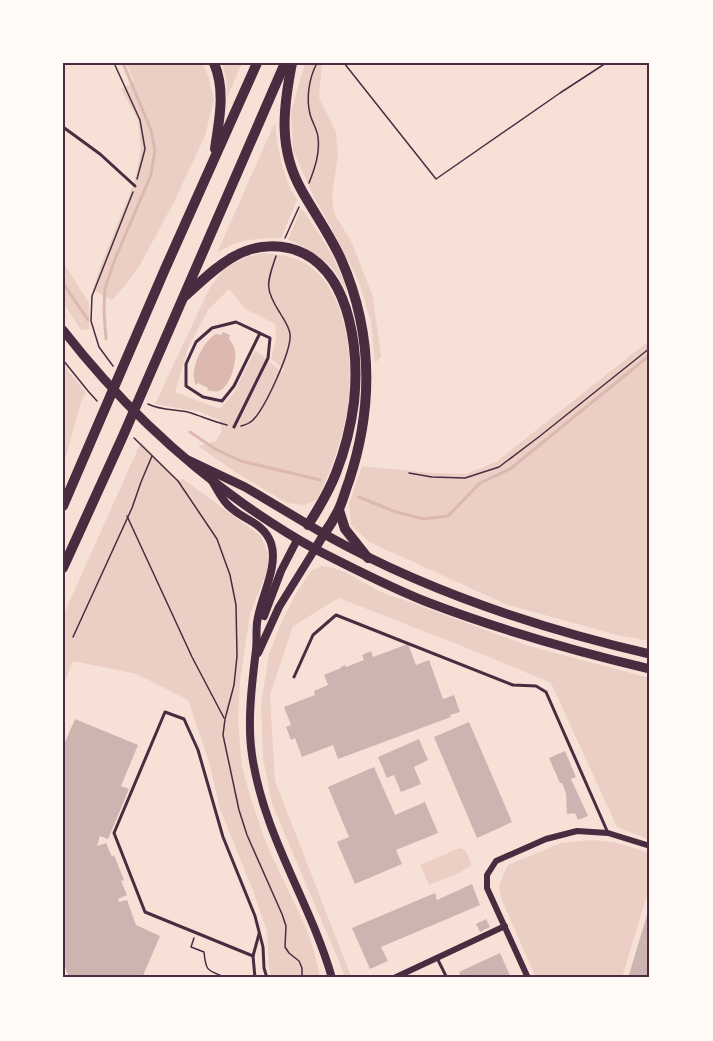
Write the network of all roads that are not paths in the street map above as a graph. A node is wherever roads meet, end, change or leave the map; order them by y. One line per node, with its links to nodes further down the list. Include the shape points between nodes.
1 (214, 63): 6 (highway, via 221,99)
2 (257, 63): 6 (highway)
3 (285, 63): 8 (highway)
4 (292, 63): 15 (highway, via 284,119 288,162 305,187 303,203 340,257 350,280 365,347 367,392 363,431)
5 (63, 127): 7 (lane)
6 (214, 162): 14 (highway, via 120,366)
7 (135, 186)
8 (183, 298): 16 (highway, via 236,255 281,247 314,259 339,289 353,348 354,401 336,473); 21 (highway, via 144,386 128,437)
9 (63, 330): 12 (main road, via 117,394)
10 (260, 333): 10 (lane, via 236,322 212,328 196,342 186,364 186,386 203,397 222,401 234,386); 11 (lane, via 270,338 268,358)
11 (234, 427)
12 (186, 459): 13 (main road); 16 (main road, via 245,487)
13 (212, 481): 18 (main road); 22 (main road, via 228,506 263,529 271,542 274,558 257,621)
14 (63, 506)
15 (339, 510): 17 (highway); 20 (highway, via 345,529)
16 (308, 525): 17 (main road); 18 (main road)
17 (324, 534): 19 (main road); 20 (main road)
18 (297, 540): 19 (main road); 22 (main road, via 266,607)
19 (315, 549): 24 (main road, via 279,607); 25 (main road, via 426,602 546,643)
20 (368, 558): 23 (main road, via 490,608 590,640)
21 (63, 568)
22 (256, 647): 24 (main road)
23 (650, 654)
24 (254, 662): 35 (main road, via 251,753 263,808)
25 (650, 669)
26 (294, 677): 27 (lane, via 313,635 336,615 513,685 536,686 546,692)
27 (608, 832): 28 (street); 29 (street, via 577,831 546,839 496,861 487,875 488,888)
28 (650, 846)
29 (505, 926): 32 (street); 38 (street)
30 (260, 932): 31 (lane); 31 (lane, via 223,837 198,750 184,719 165,712 114,833 145,912); 34 (lane)
31 (253, 956): 33 (lane)
32 (437, 958): 36 (street); 37 (lane)
33 (255, 978)
34 (267, 978)
35 (332, 978)
36 (394, 978)
37 (447, 978)
38 (528, 978)

